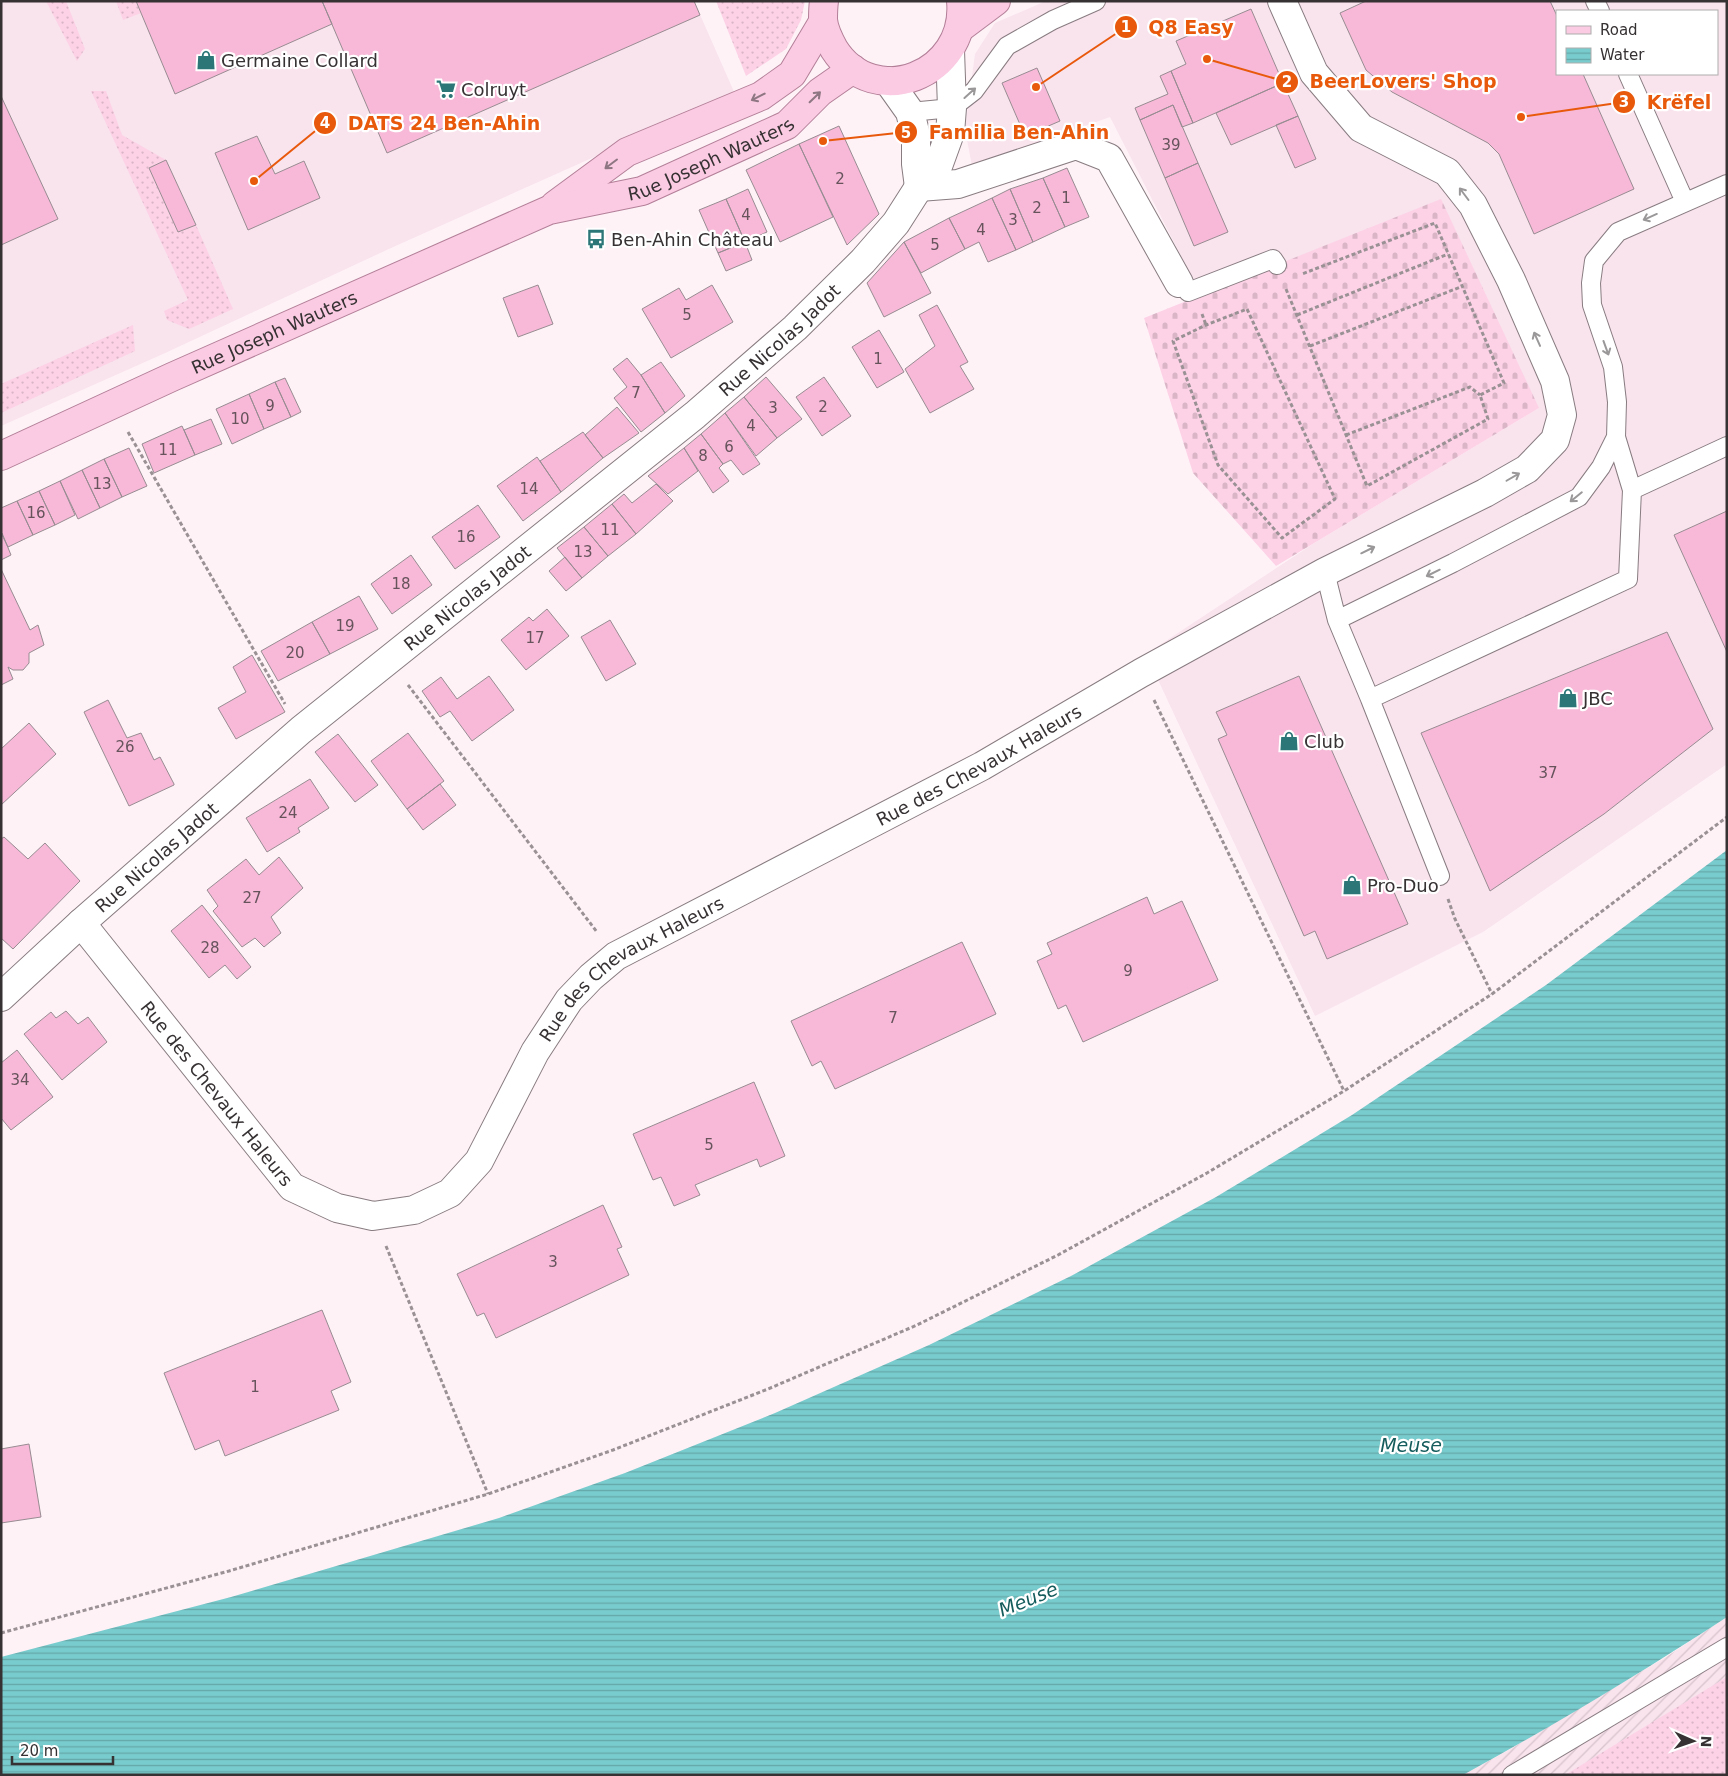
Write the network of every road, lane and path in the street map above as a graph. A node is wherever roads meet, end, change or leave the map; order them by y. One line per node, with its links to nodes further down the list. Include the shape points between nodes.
1 (961, 1): 6 (main road, via 962,12)
2 (996, 1): 6 (main road)
3 (1096, 1): 10 (lane, one-way to 3, via 974,91 1007,46)
4 (1282, 1): 31 (street, Rue des Chevaux Haleurs, one-way to 4, via 1527,469 1555,440 1562,416 1555,381 1511,280 1473,205 1447,172 1362,128 1314,73)
5 (824, 12): 7 (main road, via 829,40); 15 (main road, Rue Joseph Wauters, one-way to 15, via 792,74 761,96 627,152)
6 (955, 39): 9 (main road, via 939,64 924,74); 10 (street, Rue Nicolas Jadot)
7 (853, 69): 9 (main road); 15 (main road, Rue Joseph Wauters, one-way to 7, via 642,191 787,125 820,92)
8 (1628, 75): 14 (lane)
9 (888, 81): 11 (street)
10 (952, 108): 11 (lane); 13 (street, Rue Nicolas Jadot, via 950,134 937,169)
11 (910, 112): 13 (street, via 916,136)
12 (1727, 184): 14 (lane)
13 (919, 187): 20 (street, via 958,184 1076,145 1109,158); 33 (street, Rue Nicolas Jadot, via 896,222 863,261 795,328 695,415)
14 (1685, 202): 27 (lane, one-way to 27, via 1618,232 1594,261 1592,305 1613,367 1618,402)
15 (549, 210): 25 (main road, Rue Joseph Wauters)
16 (1448, 254): 18 (path, via 1435,223); 19 (path); 21 (path)
17 (1277, 265): 18 (path); 20 (lane, via 1274,260)
18 (1283, 282): 21 (path)
19 (1462, 286): 23 (path); 24 (path, via 1504,382)
20 (1187, 291)
21 (1297, 315): 23 (path)
22 (1206, 325): 22 (path, via 1248,309 1335,499 1282,538 1218,465 1176,350 1173,341)
23 (1310, 346): 26 (path)
24 (1480, 395): 26 (path, via 1470,387); 26 (path, via 1488,419 1367,486)
25 (112, 405): 29 (main road, Rue Joseph Wauters); 36 (path)
26 (1346, 434)
27 (1616, 438): 30 (lane); 32 (lane, one-way to 32, via 1579,497)
28 (1727, 446): 30 (lane)
29 (1, 456)
30 (1632, 490): 35 (lane, via 1628,579)
31 (1324, 572): 32 (lane); 34 (street, Rue des Chevaux Haleurs)
32 (1337, 620): 35 (lane)
33 (389, 661): 36 (street, Rue Nicolas Jadot); 41 (path)
34 (1141, 673): 41 (street, Rue des Chevaux Haleurs, via 982,766); 44 (path)
35 (1370, 699): 38 (lane)
36 (301, 730): 40 (street, Rue Nicolas Jadot)
37 (1727, 817): 42 (path)
38 (1440, 876)
39 (1455, 919): 42 (path)
40 (81, 923): 43 (street, Rue Nicolas Jadot); 45 (street, Rue des Chevaux Haleurs, via 292,1187 337,1208)
41 (616, 956): 45 (street, Rue des Chevaux Haleurs, via 569,1000 535,1052 478,1161 450,1192 414,1210)
42 (1492, 994): 44 (path)
43 (1, 997)
44 (1344, 1091): 46 (path, via 1207,1173 1058,1256 917,1324 768,1389 613,1450)
45 (373, 1216): 46 (path)
46 (488, 1494): 47 (path, via 229,1571)
47 (1, 1633)
48 (1727, 1647): 49 (lane)
49 (1512, 1775)

